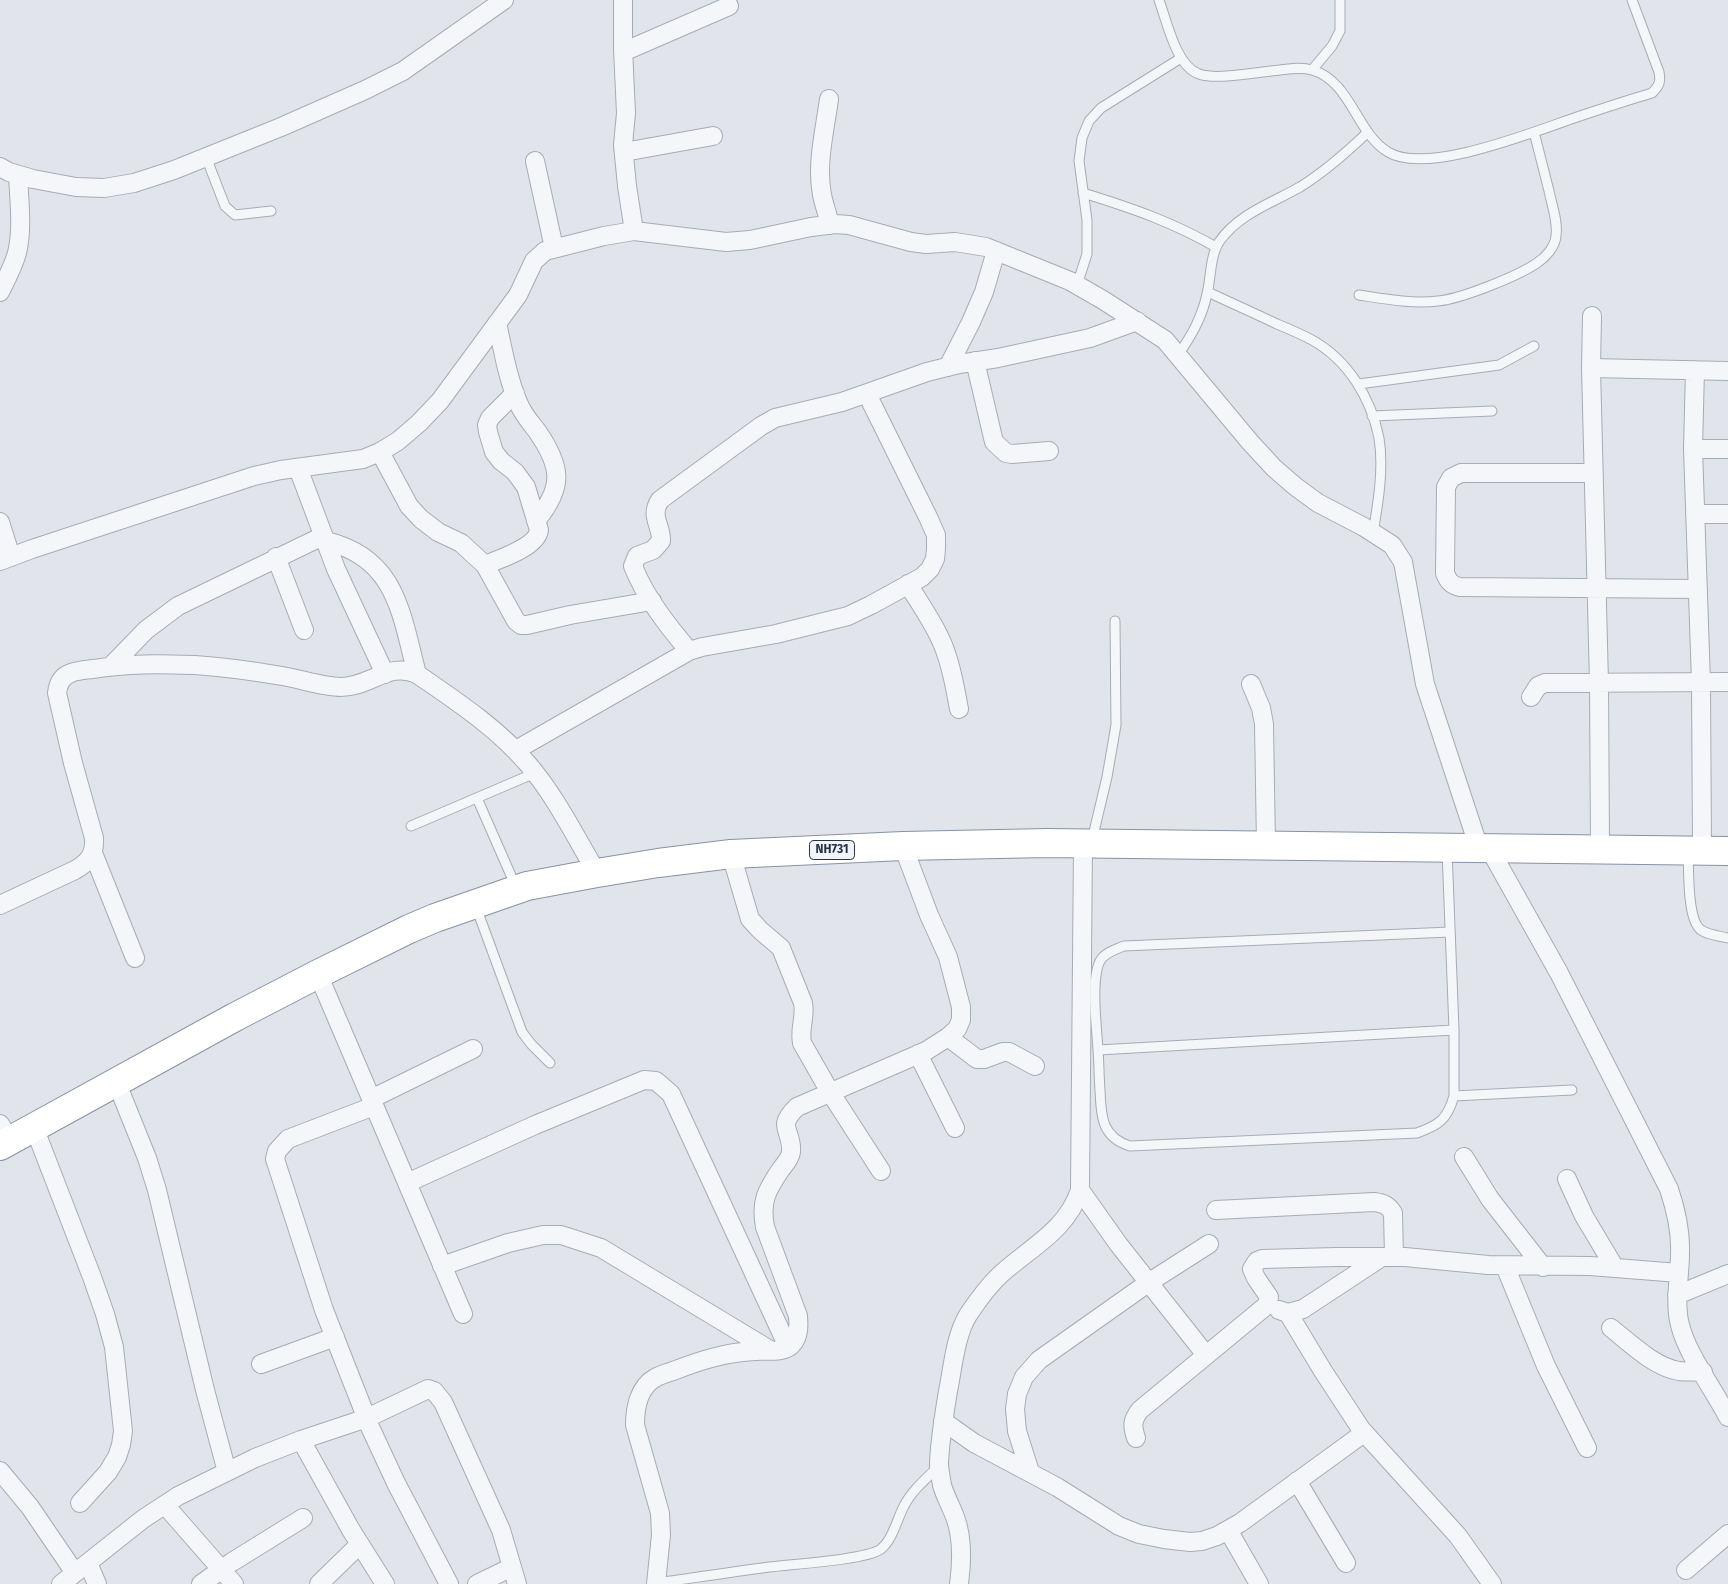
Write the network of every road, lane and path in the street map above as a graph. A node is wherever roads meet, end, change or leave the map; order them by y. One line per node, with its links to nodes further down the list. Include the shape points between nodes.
1 (504, 0): 15 (street, via 402,71 365,90)
2 (623, 0): 7 (street)
3 (1159, 0): 8 (lane)
4 (1340, 0): 9 (lane, via 1340,31)
5 (1632, 0): 12 (lane, via 1659,72 1658,87 1652,93)
6 (729, 6): 7 (street)
7 (623, 52): 14 (street)
8 (1181, 58): 9 (lane, via 1198,74 1207,76 1296,68); 19 (lane, via 1101,108 1089,121 1078,161)
9 (1312, 70): 11 (lane, via 1335,85)
10 (829, 99): 21 (street, via 820,181)
11 (1368, 132): 12 (lane, via 1387,152 1411,159 1480,150); 23 (lane, via 1324,171 1247,215)
12 (1534, 132): 29 (lane, via 1556,220 1554,244 1548,254 1526,270 1440,301)
13 (714, 136): 14 (street)
14 (624, 152): 22 (street)
15 (206, 157): 18 (street, via 134,183 104,188 76,187); 20 (lane, via 230,212 235,215)
16 (536, 161): 24 (street)
17 (0, 167): 18 (street)
18 (18, 175): 27 (street, via 20,229 17,253)
19 (1083, 193): 23 (lane, via 1159,218); 26 (lane, via 1087,254)
20 (271, 211)
21 (830, 225): 22 (street, via 726,242); 25 (street, via 850,225 911,242 961,242)
22 (634, 231): 24 (street)
23 (1216, 247): 28 (lane)
24 (554, 248): 32 (street, via 534,261 518,295)
25 (996, 251): 26 (street); 36 (street, via 984,292)
26 (1077, 285): 31 (street)
27 (0, 292)
28 (1208, 292): 34 (lane, via 1199,322); 40 (lane, via 1312,340 1329,351)
29 (1359, 295)
30 (1592, 316): 37 (street)
31 (1137, 321): 34 (street, via 1165,340); 35 (street, via 1090,338)
32 (497, 323): 41 (street); 48 (street, via 440,401 398,441)
33 (1534, 346): 40 (lane, via 1499,365)
34 (1178, 355): 55 (street, via 1274,468 1318,503)
35 (975, 361): 36 (street); 47 (street, via 994,442 1012,454)
36 (948, 367): 42 (street)
37 (1591, 368): 38 (street); 50 (street)
38 (1695, 370): 39 (street); 45 (street)
39 (1728, 370)
40 (1359, 384): 44 (lane)
41 (514, 393): 53 (street, via 554,459 556,490); 53 (street, via 490,418 488,432 494,452 516,472 526,487)
42 (867, 394): 60 (street, via 936,536 935,559 930,568 922,577); 63 (street, via 768,422 660,500 655,512 661,541 653,550 637,556 633,566)
43 (1492, 412): 44 (lane)
44 (1372, 416): 55 (lane, via 1379,438 1380,466)
45 (1693, 449): 46 (street); 51 (street)
46 (1728, 449)
47 (1049, 451)
48 (380, 452): 49 (street, via 351,461); 59 (street, via 409,506 420,519 461,543)
49 (298, 468): 56 (street); 58 (street, via 229,484)
50 (1593, 472): 61 (street); 61 (street, via 1461,473 1451,478 1446,487 1445,573 1451,584 1460,587)
51 (1695, 514): 52 (street); 62 (street)
52 (1728, 514)
53 (536, 521): 59 (street, via 539,530 532,542)
54 (0, 522): 58 (street)
55 (1373, 533): 84 (street, via 1392,546 1403,562 1425,684)
56 (324, 538): 57 (street); 68 (street); 69 (street, via 355,551 381,572 398,603)
57 (276, 557): 65 (street); 67 (street, via 178,606 146,630)
58 (5, 559)
59 (485, 566): 63 (street, via 521,625)
60 (908, 584): 66 (street, via 848,616); 75 (street, via 943,645)
61 (1595, 588): 62 (street); 72 (street)
62 (1698, 589): 70 (street)
63 (652, 602): 66 (street)
64 (1116, 621): 80 (lane, via 1116,725 1107,777)
65 (304, 630)
66 (689, 651): 76 (street)
67 (111, 666): 68 (street, via 150,663 220,667 338,687 353,687); 87 (street, via 71,673 63,678 57,694 94,838)
68 (385, 674): 69 (street, via 408,670)
69 (417, 674): 76 (street, via 477,716)
70 (1700, 682): 71 (street); 72 (street); 86 (street)
71 (1728, 682)
72 (1599, 683): 74 (street, via 1545,683 1538,686); 85 (street)
73 (1251, 684): 82 (street, via 1264,724)
74 (1531, 697)
75 (960, 708)
76 (516, 750): 77 (street)
77 (535, 773): 78 (lane); 89 (street, via 556,802)
78 (477, 798): 79 (lane); 90 (lane)
79 (411, 826)
80 (1087, 844): 81 (highway, NH731); 82 (highway, NH731); 116 (street)
81 (902, 846): 88 (highway, NH731); 98 (street, via 948,957 961,1006 961,1020)
82 (1266, 846): 83 (highway, NH731)
83 (1446, 848): 84 (highway, NH731); 93 (lane)
84 (1484, 848): 85 (highway, NH731); 124 (street, via 1559,973 1669,1189 1680,1230)
85 (1600, 849): 86 (highway, NH731)
86 (1706, 850): 94 (lane, via 1692,910 1695,923 1701,930)
87 (93, 853): 92 (street, via 85,864); 95 (street)
88 (731, 854): 89 (highway, NH731); 106 (street, via 750,919 781,948 785,956 804,1010 800,1034 802,1043)
89 (597, 873): 90 (highway, NH731)
90 (517, 890): 91 (highway, NH731)
91 (475, 904): 96 (highway, NH731, via 409,929); 102 (lane, via 522,1032)
92 (0, 905)
93 (1450, 932): 97 (lane); 100 (lane, via 1124,946 1112,950 1096,968)
94 (1728, 938)
95 (135, 958)
96 (318, 974): 104 (highway, NH731); 108 (street)
97 (1454, 1030): 100 (lane); 107 (lane)
98 (948, 1037): 101 (street); 103 (street, via 976,1059 1009,1052)
99 (473, 1049): 108 (street)
100 (1098, 1050): 107 (lane, via 1101,1114 1105,1126 1111,1136 1130,1146 1417,1133 1444,1120)
101 (918, 1054): 106 (street); 110 (street)
102 (550, 1063)
103 (1035, 1066)
104 (116, 1081): 109 (highway, NH731); 147 (street, via 157,1190)
105 (1572, 1090): 107 (lane)
106 (830, 1092): 113 (street); 133 (street, via 797,1106 787,1119 791,1155 768,1188 763,1203 765,1227 798,1316 797,1335)
107 (1454, 1096)
108 (372, 1102): 115 (street); 132 (street, via 288,1139 277,1151 275,1159)
109 (34, 1127): 111 (highway, NH731); 150 (street, via 80,1243 114,1347 123,1430 121,1445 108,1472)
110 (955, 1128)
111 (3, 1137)
112 (1464, 1157): 122 (street, via 1490,1199)
113 (881, 1171)
114 (1567, 1179): 123 (street, via 1584,1216)
115 (407, 1184): 120 (street); 133 (street, via 535,1125 644,1080 656,1081 671,1094)
116 (1080, 1190): 126 (street); 140 (street, via 1064,1221 987,1288 967,1316 960,1335)
117 (1216, 1210): 119 (street, via 1382,1203 1393,1213)
118 (1210, 1244): 126 (street)
119 (1388, 1257): 121 (street); 128 (street, via 1262,1259 1252,1269 1269,1297); 129 (street, via 1303,1308)
120 (442, 1266): 130 (street); 134 (street, via 508,1243 542,1235 561,1235 601,1248)
121 (1505, 1266): 122 (street); 144 (street, via 1546,1366)
122 (1543, 1267): 123 (street)
123 (1615, 1268): 124 (street)
124 (1679, 1273): 127 (street)
125 (1728, 1274): 127 (street)
126 (1148, 1283): 135 (street); 148 (street, via 1039,1360 1024,1377 1015,1409 1017,1431)
127 (1677, 1295): 137 (street, via 1680,1325)
128 (1267, 1305): 129 (street); 135 (street)
129 (1288, 1313): 141 (street)
130 (463, 1314)
131 (1611, 1328): 137 (street, via 1669,1368)
132 (335, 1337): 136 (street); 139 (street)
133 (788, 1347): 134 (street)
134 (770, 1350): 168 (street, via 733,1353 690,1364 654,1378 638,1400 636,1425 660,1512 662,1535)
135 (1206, 1355): 142 (street, via 1140,1410 1132,1422)
136 (261, 1364)
137 (1703, 1372): 138 (street)
138 (1728, 1417)
139 (367, 1418): 143 (street); 160 (street, via 428,1389 438,1395 501,1530); 166 (street, via 396,1483)
140 (943, 1422): 145 (street); 148 (street, via 974,1443)
141 (1364, 1433): 149 (street); 171 (street, via 1458,1536)
142 (1136, 1438)
143 (301, 1440): 147 (street); 155 (street)
144 (1587, 1448)
145 (939, 1465): 168 (lane, via 913,1492 887,1540 875,1552); 169 (street, via 960,1539)
146 (0, 1471): 159 (street, via 30,1507)
147 (227, 1472): 151 (street)
148 (1030, 1472): 153 (street, via 1119,1526 1139,1534 1202,1541)
149 (1297, 1481): 153 (street); 156 (street)
150 (80, 1503)
151 (165, 1505): 157 (street); 159 (street)
152 (303, 1518): 157 (street)
153 (1228, 1530): 170 (street)
154 (1728, 1534): 158 (street)
155 (360, 1544): 164 (street); 165 (street)
156 (1346, 1563)
157 (221, 1569): 162 (street); 163 (street)
158 (1686, 1570)
159 (74, 1574): 161 (street)
160 (514, 1576): 167 (street)
161 (97, 1584)
162 (201, 1584)
163 (234, 1584)
164 (319, 1584)
165 (385, 1584)
166 (449, 1584)
167 (477, 1584)
168 (656, 1584)
169 (960, 1584)
170 (1259, 1584)
171 (1492, 1584)

